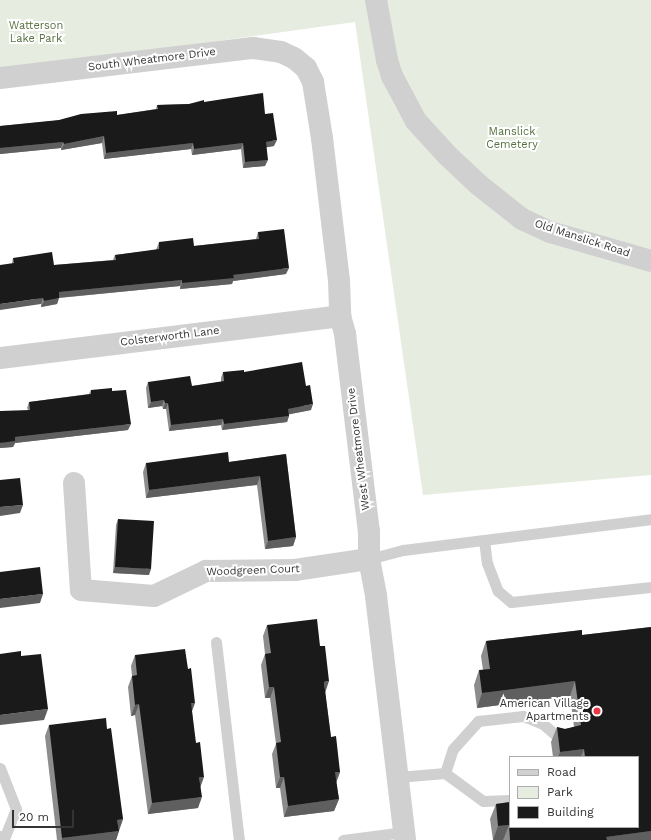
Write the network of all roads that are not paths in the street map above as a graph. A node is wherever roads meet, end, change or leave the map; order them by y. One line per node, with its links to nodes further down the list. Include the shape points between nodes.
1 (376, 0): 4 (street, Old Manslick Road, via 387,60 395,82 416,121 452,160 522,219 550,232)
2 (300, 62): 3 (street, South Wheatmore Drive, via 281,52 253,48); 5 (street, West Wheatmore Drive, via 313,82 322,138 339,280)
3 (0, 78)
4 (651, 261)
5 (340, 316): 6 (street, Colsterworth Lane); 10 (street, West Wheatmore Drive, via 345,334 369,531)
6 (0, 358)
7 (74, 483): 10 (street, Woodgreen Court, via 81,590 154,596 206,571 295,570)
8 (651, 519): 9 (lane)
9 (484, 540): 10 (lane, via 403,550); 11 (lane, via 487,563 498,591 511,602)
10 (369, 559): 16 (street, West Wheatmore Drive, via 376,596)
11 (651, 587)
12 (216, 642): 20 (lane)
13 (558, 737): 15 (lane, via 543,724 523,716 478,721 452,749)
14 (0, 768): 18 (lane, via 16,810 5,836)
15 (445, 773): 16 (lane); 17 (lane, via 483,801)
16 (398, 777): 19 (street, West Wheatmore Drive)
17 (509, 800)
18 (0, 836)
19 (405, 836): 21 (lane)
20 (239, 840)
21 (343, 840)

